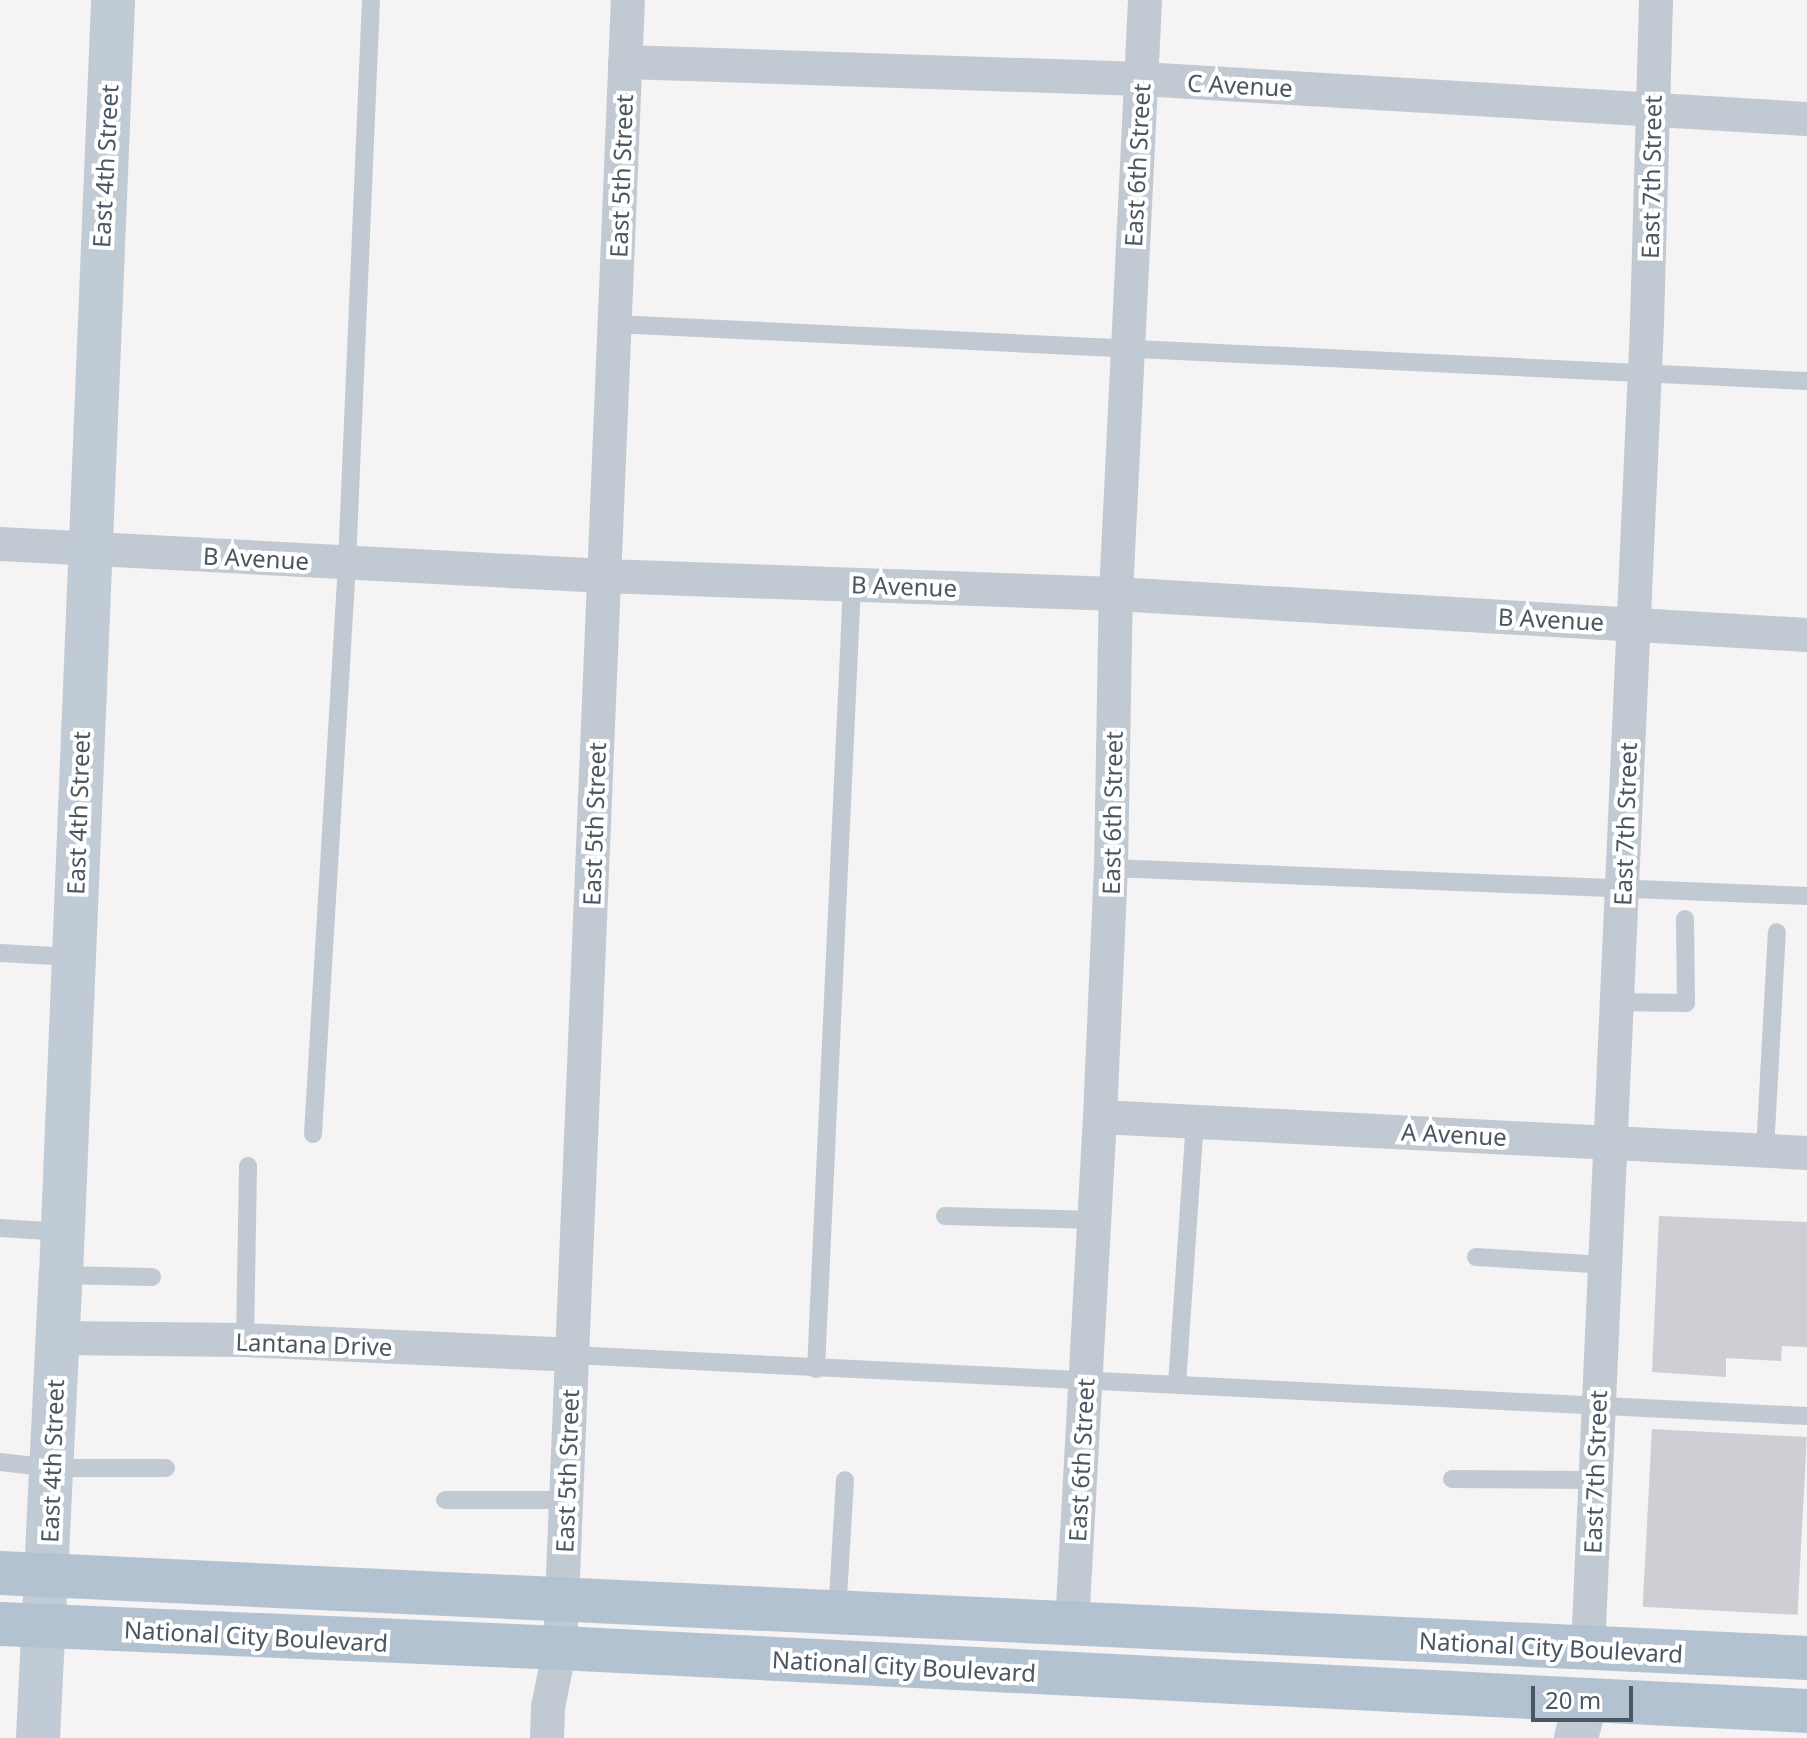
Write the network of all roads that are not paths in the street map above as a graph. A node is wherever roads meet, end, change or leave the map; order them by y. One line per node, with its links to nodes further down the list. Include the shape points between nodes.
1 (113, 0): 15 (street, East 4th Street)
2 (371, 0): 16 (lane)
3 (628, 0): 6 (street, East 5th Street)
4 (1145, 0): 7 (street, East 6th Street)
5 (1656, 0): 8 (street, East 7th Street)
6 (625, 62): 7 (street, C Avenue); 10 (street, East 5th Street)
7 (1142, 79): 8 (street, C Avenue); 11 (street, East 6th Street)
8 (1652, 109): 9 (street, C Avenue); 12 (street, East 7th Street)
9 (1807, 119)
10 (615, 324): 11 (lane); 17 (street, East 5th Street)
11 (1127, 346): 12 (lane); 19 (street, East 6th Street)
12 (1645, 372): 13 (lane); 20 (street, East 7th Street)
13 (1807, 381)
14 (0, 544): 15 (street, B Avenue)
15 (88, 548): 16 (street, B Avenue); 28 (street, East 4th Street)
16 (347, 563): 17 (street, B Avenue); 32 (lane)
17 (604, 576): 18 (street, B Avenue); 47 (street, East 5th Street)
18 (852, 584): 19 (street, B Avenue); 48 (lane)
19 (1116, 594): 20 (street, B Avenue); 22 (street, East 6th Street)
20 (1633, 624): 21 (street, B Avenue); 23 (street, East 7th Street)
21 (1807, 635)
22 (1111, 868): 23 (lane); 30 (street, East 6th Street)
23 (1622, 885): 24 (lane); 29 (street, East 7th Street)
24 (1807, 896)
25 (1685, 919): 29 (lane, via 1686,1003)
26 (1777, 932): 34 (lane)
27 (0, 953): 28 (lane)
28 (73, 957): 40 (street, East 4th Street)
29 (1617, 1002): 33 (street, East 7th Street)
30 (1100, 1117): 31 (street, A Avenue); 38 (street, East 6th Street)
31 (1195, 1122): 33 (street, A Avenue); 50 (lane)
32 (313, 1134)
33 (1611, 1141): 34 (street, A Avenue); 42 (street, East 7th Street)
34 (1765, 1151): 35 (street, A Avenue)
35 (1807, 1153)
36 (248, 1166): 46 (lane)
37 (945, 1216): 38 (lane)
38 (1094, 1220): 49 (street, East 6th Street)
39 (0, 1228): 40 (lane)
40 (63, 1232): 43 (street, East 4th Street)
41 (1476, 1257): 42 (lane)
42 (1605, 1265): 51 (street, East 7th Street)
43 (61, 1275): 44 (lane); 45 (street, East 4th Street)
44 (152, 1277)
45 (56, 1338): 46 (street, Lantana Drive); 54 (street, East 4th Street)
46 (245, 1340): 47 (street, Lantana Drive)
47 (572, 1355): 48 (lane); 60 (street, East 5th Street)
48 (816, 1369): 49 (lane)
49 (1085, 1380): 50 (lane); 66 (street, East 6th Street)
50 (1177, 1384): 51 (lane)
51 (1598, 1404): 52 (lane); 58 (street, East 7th Street)
52 (1807, 1416)
53 (0, 1462): 54 (lane)
54 (52, 1468): 55 (lane); 62 (street, East 4th Street)
55 (166, 1468)
56 (1452, 1479): 58 (lane)
57 (845, 1480): 64 (lane)
58 (1595, 1480): 69 (street, East 7th Street)
59 (445, 1500): 60 (lane)
60 (566, 1500): 63 (street, East 5th Street)
61 (0, 1573): 62 (main road, National City Boulevard)
62 (47, 1575): 63 (main road, National City Boulevard); 67 (street, East 4th Street)
63 (562, 1599): 64 (main road, National City Boulevard); 68 (street, East 5th Street)
64 (837, 1614): 66 (main road, National City Boulevard)
65 (0, 1624): 67 (main road, National City Boulevard)
66 (1072, 1625): 69 (main road, National City Boulevard)
67 (45, 1626): 68 (main road, National City Boulevard); 75 (street, East 4th Street)
68 (560, 1648): 72 (main road, National City Boulevard); 76 (street, East 5th Street)
69 (1588, 1649): 70 (main road, National City Boulevard); 72 (main road, via 1552,1677 1452,1677)
70 (1754, 1656): 71 (main road, National City Boulevard); 74 (main road, via 1708,1684 1597,1677)
71 (1807, 1658)
72 (1432, 1692): 74 (main road, National City Boulevard)
73 (1807, 1711): 74 (main road, National City Boulevard)
74 (1581, 1719)
75 (38, 1738)
76 (547, 1738)

